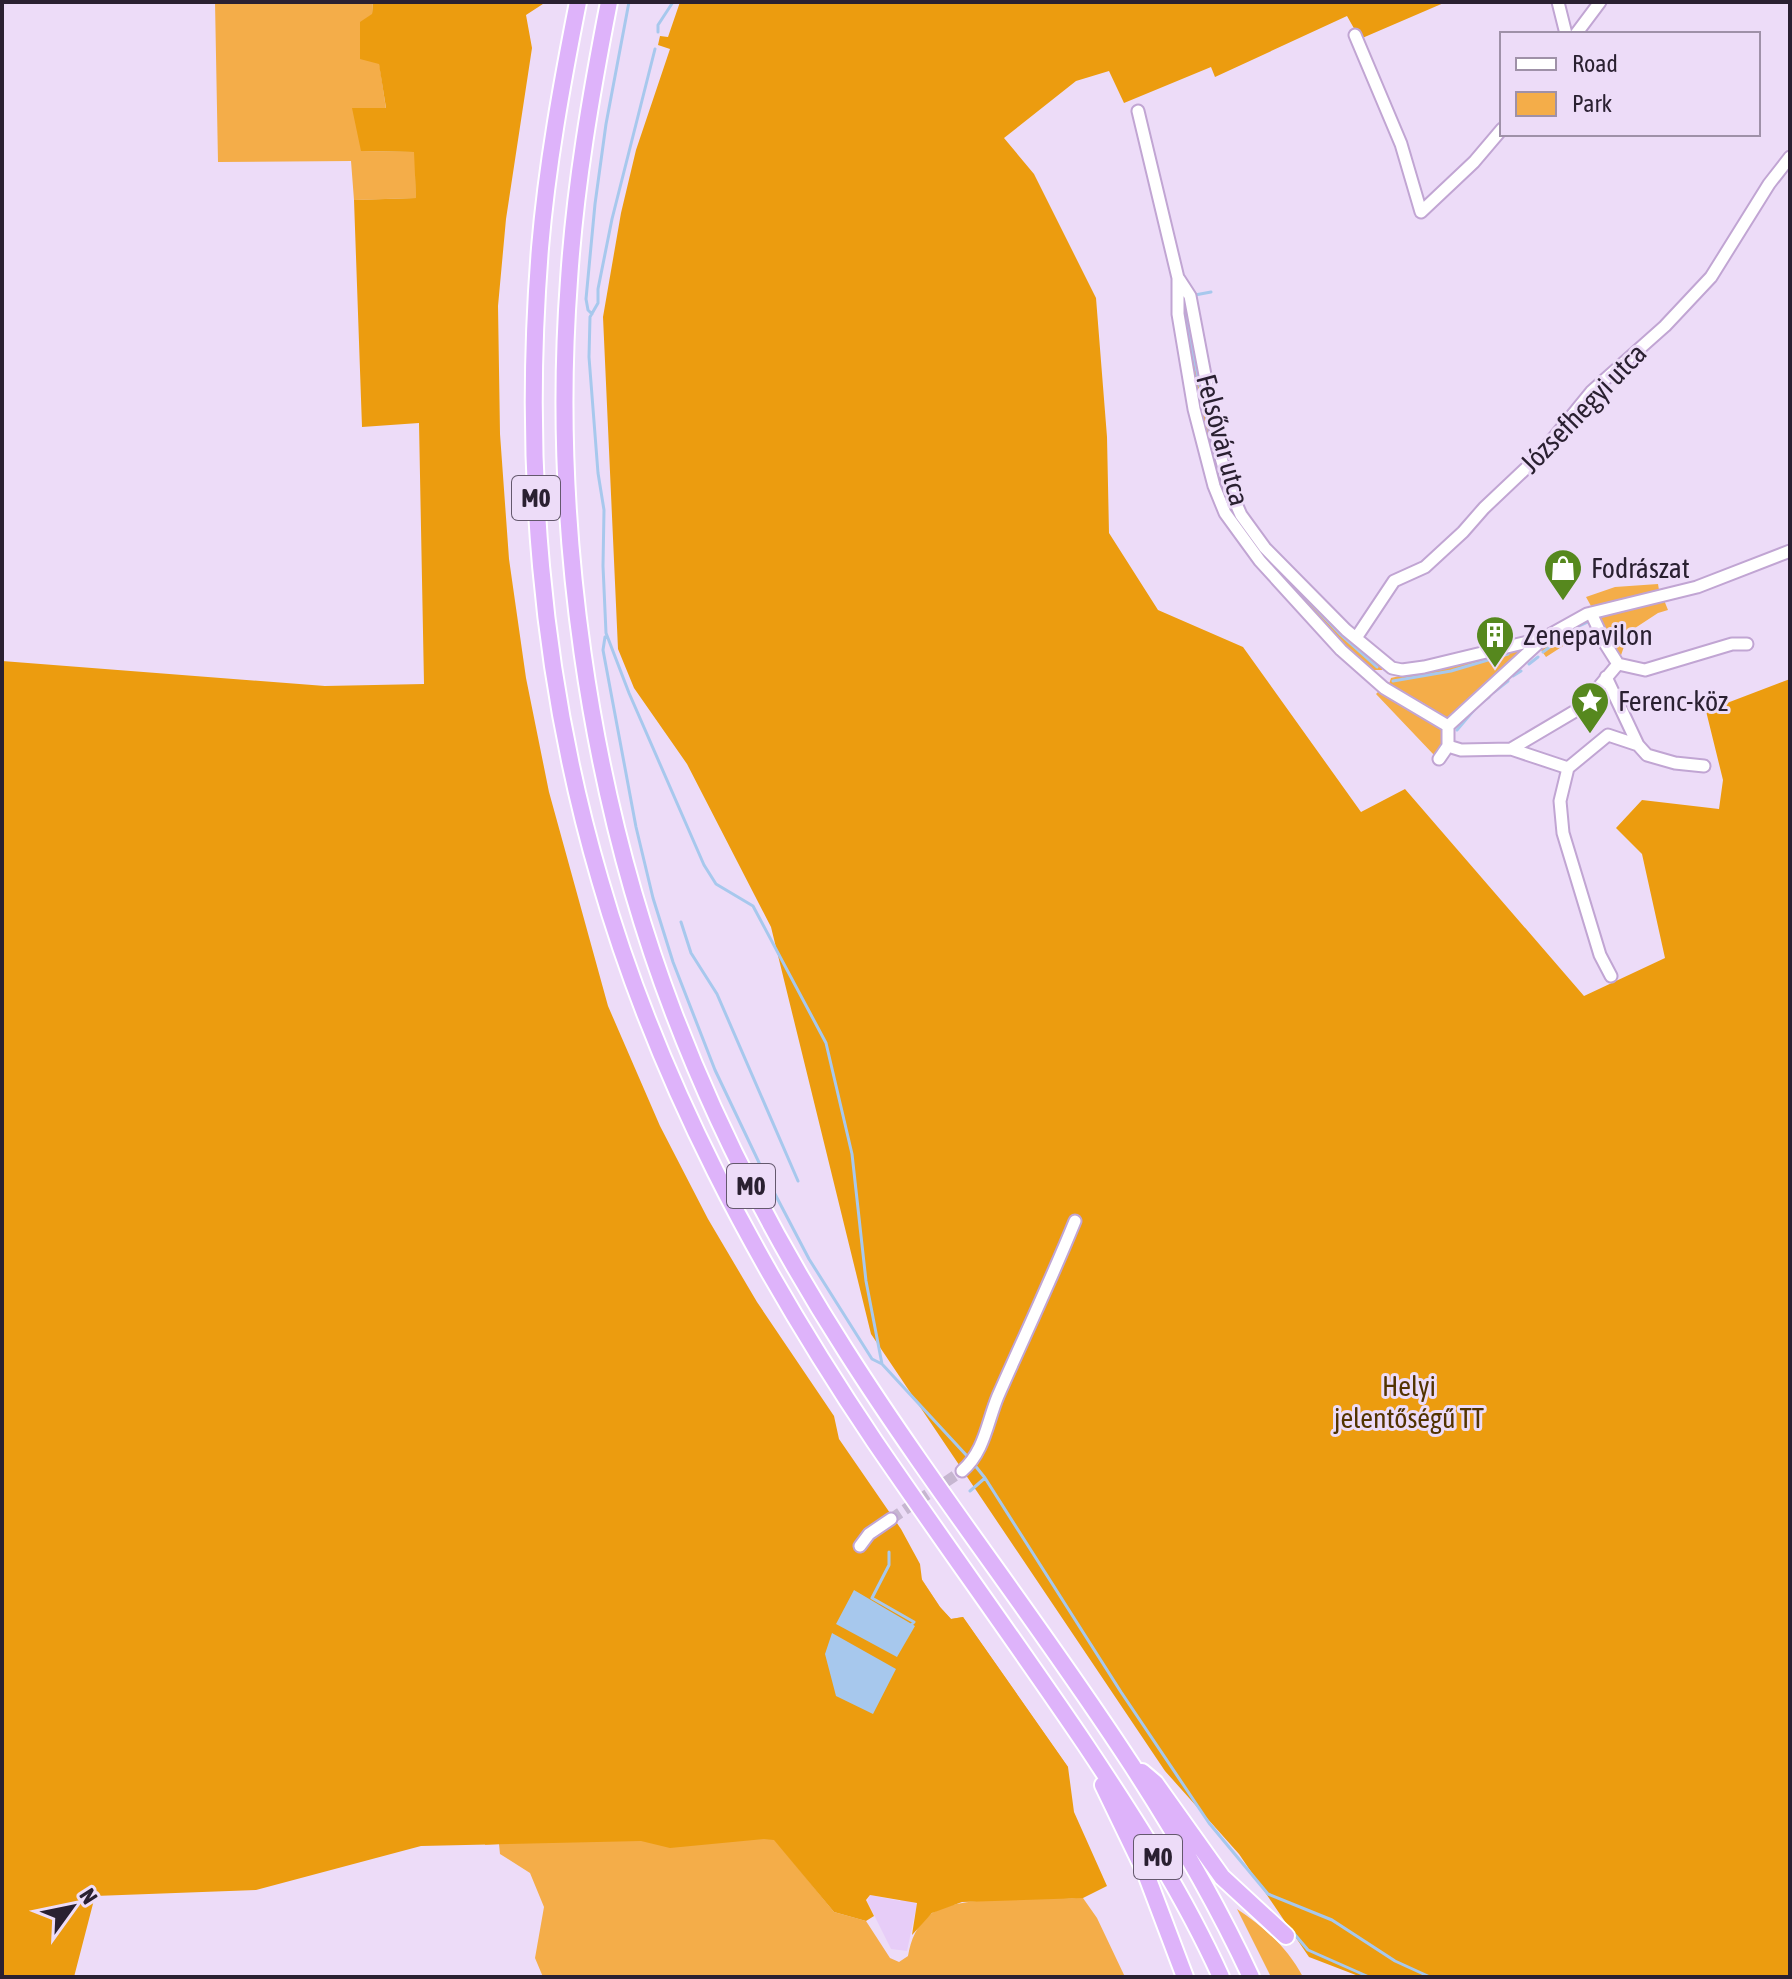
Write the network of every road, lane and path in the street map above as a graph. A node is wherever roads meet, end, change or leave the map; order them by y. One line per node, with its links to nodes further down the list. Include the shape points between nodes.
1 (578, 2): 32 (highway, M0, via 553,138 541,244 534,452 545,607 559,701 601,883 677,1090 758,1255 875,1442)
2 (609, 2): 33 (highway, M0, via 576,201 566,321 565,437 577,607 628,875 701,1080 781,1243 894,1425)
3 (1558, 2): 5 (street)
4 (1600, 2): 6 (street)
5 (1566, 32)
6 (1578, 32)
7 (1355, 35): 9 (street, via 1396,131 1421,212)
8 (1138, 111): 11 (street, Felsővár utca)
9 (1500, 131)
10 (1790, 157): 14 (street, Józsefhegyi utca, via 1711,277 1592,391 1539,456 1463,532 1425,567 1394,581)
11 (1178, 278): 14 (street, Felsővár utca, via 1190,296 1220,454 1241,515 1265,548); 19 (street, Felsővár utca, via 1178,314 1194,409 1225,513 1341,650)
12 (1790, 551): 13 (street, via 1697,587)
13 (1591, 613): 15 (street); 17 (street)
14 (1356, 638): 19 (street, Felsővár utca)
15 (1544, 638): 19 (street, via 1402,670); 20 (street)
16 (1747, 644): 17 (street, via 1645,670)
17 (1618, 664): 18 (street)
18 (1606, 677): 21 (street); 23 (street, via 1582,707)
19 (1385, 679): 20 (street, Felsővár utca)
20 (1448, 726): 22 (street)
21 (1638, 745): 25 (street, via 1647,755); 26 (street, via 1608,735)
22 (1448, 746): 23 (street); 24 (street)
23 (1511, 749): 26 (street)
24 (1439, 759)
25 (1704, 766)
26 (1568, 768): 27 (street, via 1560,801 1563,833)
27 (1611, 976)
28 (1075, 1221): 29 (street, via 991,1412 980,1451)
29 (969, 1464)
30 (891, 1519): 31 (street)
31 (860, 1546)
32 (1084, 1743): 35 (highway, via 1146,1874); 36 (highway, M0, via 1160,1860)
33 (1128, 1760): 34 (highway, via 1155,1783 1222,1877); 37 (highway, M0, via 1172,1829)
34 (1286, 1936)
35 (1185, 1977)
36 (1221, 1977)
37 (1251, 1977)

